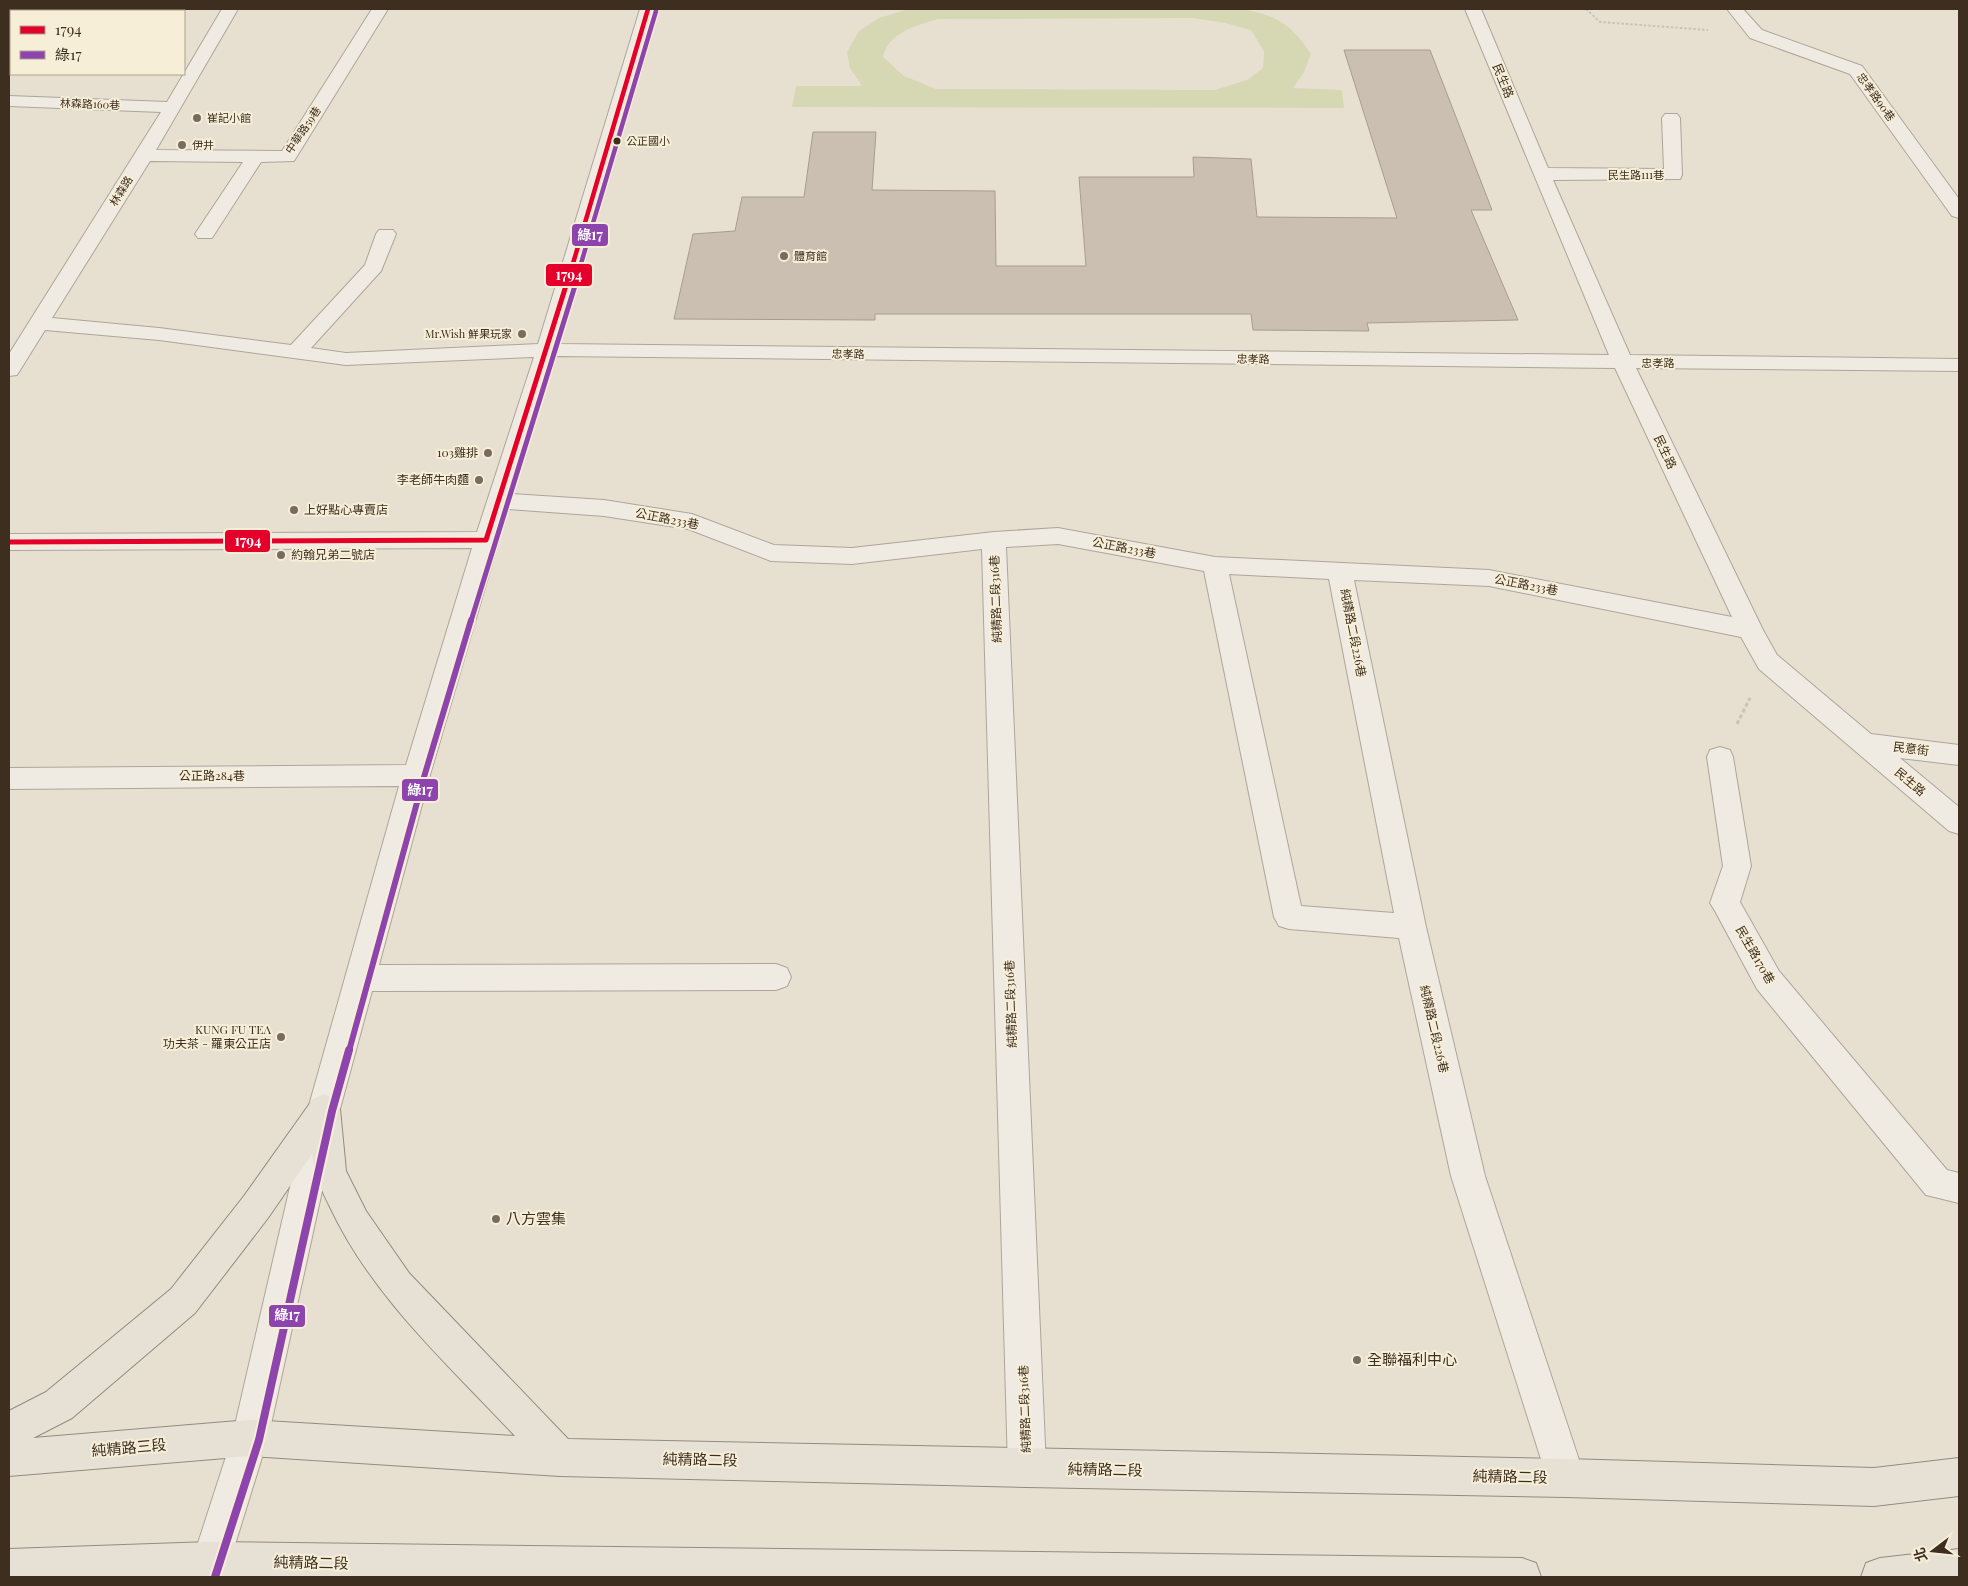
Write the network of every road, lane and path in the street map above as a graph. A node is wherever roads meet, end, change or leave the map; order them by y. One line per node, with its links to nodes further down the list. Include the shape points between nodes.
1 (230, 9): 8 (street, 林森路)
2 (380, 9): 13 (street, 中華路59巷, via 288,157)
3 (648, 9): 19 (street)
4 (1473, 9): 14 (street, 民生路)
5 (1586, 9): 7 (path, via 1600,22)
6 (1735, 9): 7 (street)
7 (1756, 34): 15 (street, 忠孝路90巷, via 1856,70)
8 (190, 64): 10 (street, 林森路)
9 (9, 101): 10 (street, 林森路160巷)
10 (171, 106): 12 (street, 林森路)
11 (1671, 118): 14 (street, 民生路111巷, via 1673,175)
12 (144, 155): 13 (street, 中華路59巷); 18 (street, 林森路)
13 (255, 157): 16 (street)
14 (1541, 174): 22 (street, 民生路)
15 (1959, 212)
16 (205, 234)
17 (386, 234): 20 (street, via 374,267)
18 (38, 323): 20 (street, 忠孝路, via 159,334); 21 (street, 林森路)
19 (547, 350): 20 (street, 忠孝路, via 346,359); 22 (street, 忠孝路); 24 (street)
20 (296, 352)
21 (11, 362)
22 (1623, 363): 23 (street, 忠孝路); 30 (street, 民生路)
23 (1959, 365)
24 (500, 501): 25 (street); 26 (street, 公正路233巷, via 604,508 692,522 771,553 852,556)
25 (486, 540): 27 (street); 35 (street)
26 (994, 540): 28 (street, 公正路233巷, via 1058,536); 47 (street, 純精路二段316巷)
27 (9, 542)
28 (1215, 565): 29 (street, 公正路233巷); 38 (street, via 1290,917)
29 (1340, 571): 30 (street, 公正路233巷, via 1489,578); 38 (street, 純精路二段226巷)
30 (1750, 630): 31 (street, 民生路)
31 (1768, 662): 32 (street, 民生路); 34 (path)
32 (1864, 743): 33 (street, 民意街); 37 (street, 民生路)
33 (1959, 755)
34 (1720, 757): 42 (street, 民生路170巷, via 1737,866 1725,904 1768,980 1938,1184)
35 (416, 775): 36 (street, 公正路284巷); 40 (street)
36 (9, 778)
37 (1959, 823)
38 (1411, 927): 49 (street, 純精路二段226巷, via 1468,1176)
39 (776, 977): 40 (street)
40 (360, 978): 41 (street)
41 (324, 1109): 43 (main road, via 256,1207 183,1301 59,1405); 44 (street); 45 (main road, via 330,1172 354,1222 397,1285)
42 (1959, 1188)
43 (9, 1430)
44 (250, 1438): 45 (main road, 純精路二段); 46 (main road, 純精路三段); 52 (street)
45 (560, 1457): 47 (main road, 純精路二段)
46 (9, 1458)
47 (1027, 1468): 49 (main road, 純精路二段)
48 (1959, 1477): 49 (main road, 純精路二段, via 1874,1487)
49 (1566, 1478)
50 (9, 1568): 52 (main road)
51 (1959, 1568): 54 (main road)
52 (208, 1569): 53 (main road, 純精路二段)
53 (1522, 1577)
54 (1880, 1577)

